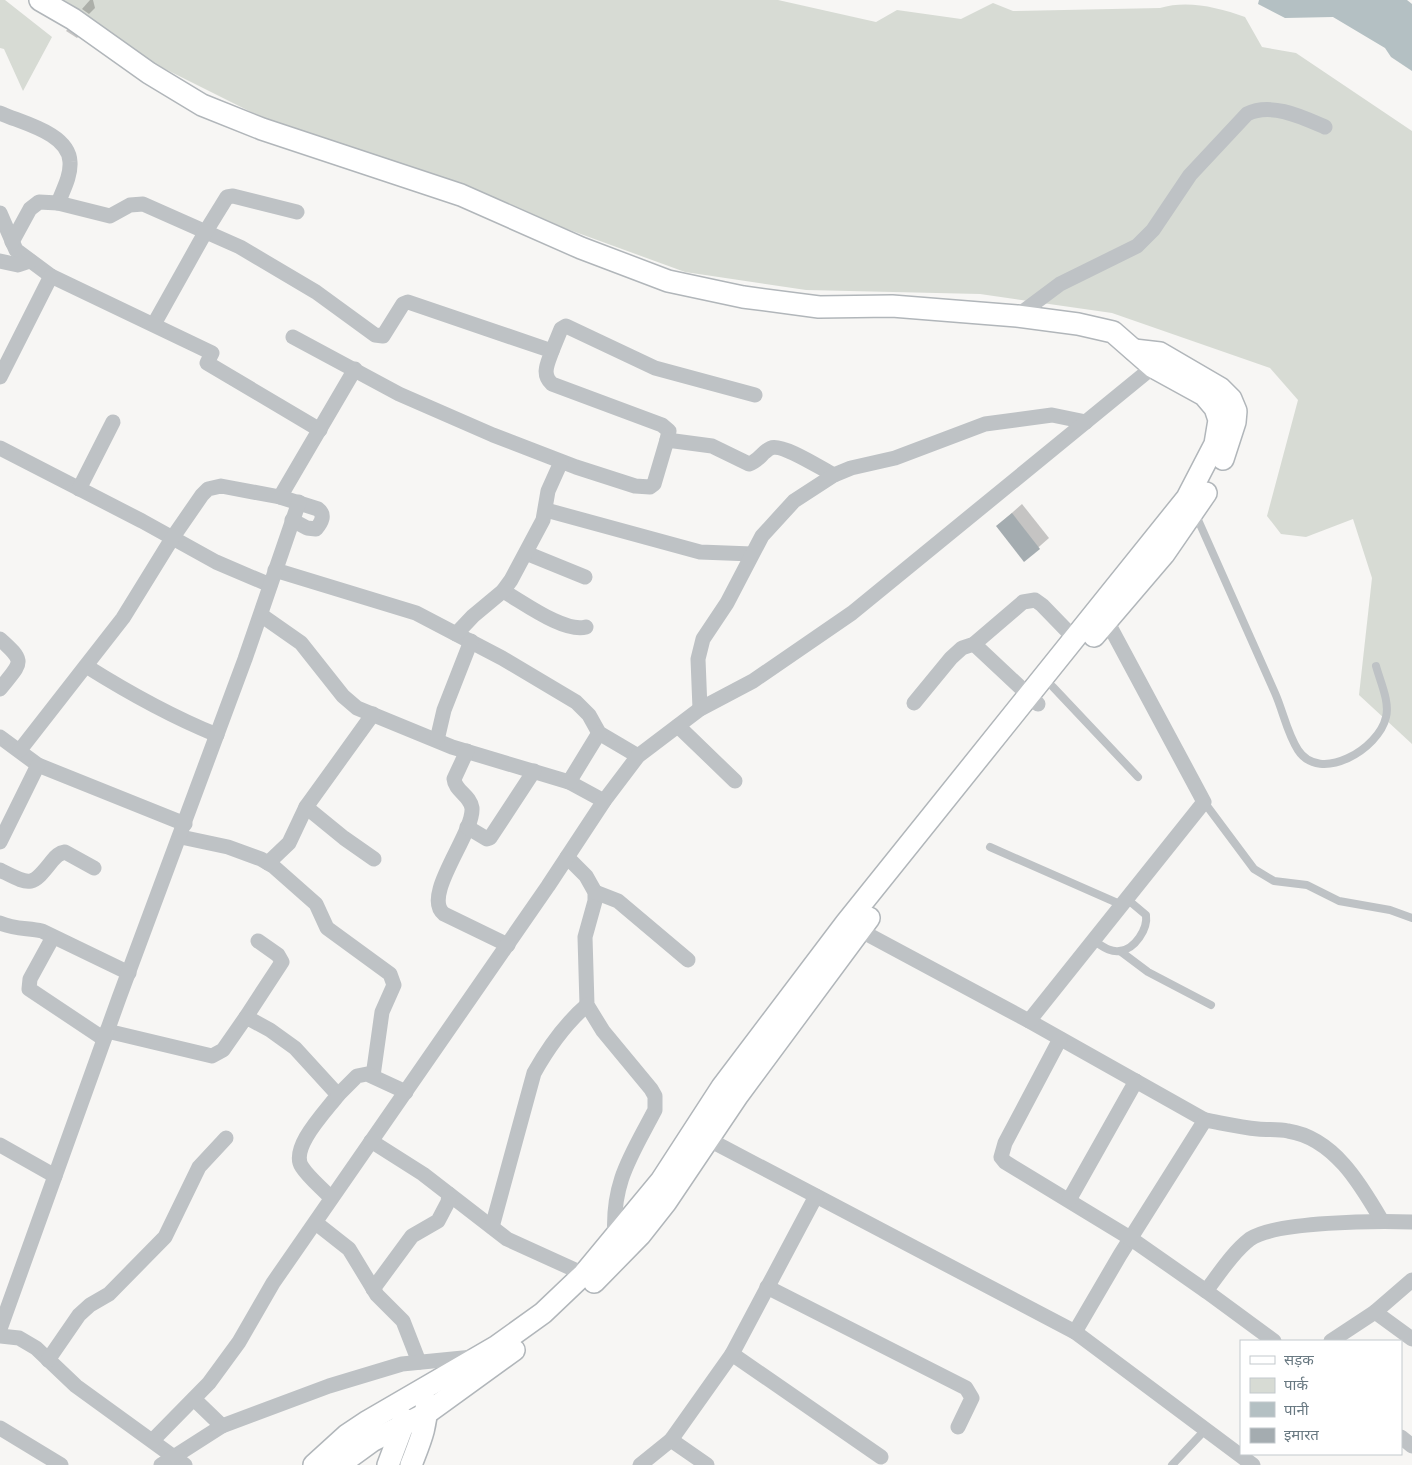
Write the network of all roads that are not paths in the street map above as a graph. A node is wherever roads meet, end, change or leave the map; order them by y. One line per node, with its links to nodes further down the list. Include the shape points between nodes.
1 (40, 0): 12 (street, via 202,105 271,132 461,195 581,248 668,281 743,296 819,306 892,306)
2 (0, 113): 4 (street, via 53,137 65,146 70,162 69,175)
3 (1325, 127): 12 (street, via 1275,110 1247,114 1190,175 1161,219 1137,246 1060,284)
4 (58, 203): 7 (street, via 110,216 130,205 143,204); 8 (street, via 44,201 34,204)
5 (297, 212): 7 (street, via 233,196 222,202)
6 (0, 213): 8 (street)
7 (206, 231): 13 (street); 15 (street, via 316,292 375,335 383,336 403,304 408,302)
8 (12, 242): 10 (street, via 16,250)
9 (0, 261): 10 (street, via 18,265)
10 (30, 261): 11 (street)
11 (51, 276): 13 (street); 18 (street)
12 (1017, 316): 16 (street, via 1113,332 1134,350)
13 (154, 324): 22 (street, via 212,353 207,363)
14 (293, 337): 17 (street)
15 (552, 351): 19 (street, via 561,329 566,326 646,365); 23 (street, via 545,373 552,384 666,427 669,431)
16 (1156, 360): 21 (street); 30 (street, via 1220,388 1231,399 1236,411 1225,455)
17 (355, 369): 22 (street); 25 (street, via 425,406)
18 (0, 377)
19 (755, 395)
20 (113, 422): 27 (street)
21 (1086, 422): 26 (street, via 1052,416 985,424 911,453); 54 (street, via 822,636 736,691)
22 (320, 430): 28 (street)
23 (667, 440): 25 (street, via 656,479 650,487 635,486); 26 (street, via 712,446 749,464 768,449 781,447)
24 (0, 448): 27 (street)
25 (561, 462): 31 (street, via 548,491)
26 (834, 475): 35 (street, via 794,501 774,521)
27 (79, 489): 33 (street)
28 (280, 496): 29 (street); 33 (street, via 214,486 202,494)
29 (299, 502): 32 (street); 32 (street, via 318,509 323,517 316,529)
30 (1190, 505): 41 (street, via 1164,554); 45 (street); 49 (lane, via 1279,701 1296,748 1311,763 1322,764 1351,757 1380,732 1387,709)
31 (546, 510): 34 (street); 35 (street, via 700,552)
32 (292, 520): 36 (street)
33 (173, 538): 38 (street); 48 (street, via 123,618)
34 (526, 553): 37 (street); 39 (street)
35 (752, 554): 54 (street, via 700,647)
36 (275, 570): 38 (street); 43 (street, via 416,613)
37 (585, 577)
38 (270, 586): 40 (street)
39 (503, 591): 42 (street, via 566,627); 43 (street)
40 (261, 615): 55 (street, via 301,643 350,702); 58 (street)
41 (1107, 621): 50 (street); 70 (street)
42 (586, 627)
43 (456, 634): 46 (street)
44 (0, 638): 51 (street, via 18,655 19,661)
45 (1074, 638): 47 (street, via 1042,605 1028,600); 52 (street)
46 (471, 641): 57 (street, via 576,702 589,715); 60 (street, via 444,710)
47 (974, 644): 52 (street); 53 (street, via 962,648 950,658)
48 (86, 666): 58 (street, via 137,698); 61 (street)
49 (1376, 666)
50 (1053, 686): 52 (street); 66 (lane)
51 (0, 689)
52 (1033, 699): 85 (street)
53 (914, 703)
54 (700, 709): 56 (street)
55 (373, 714): 60 (street); 71 (street)
56 (678, 726): 63 (street); 67 (street)
57 (599, 733): 63 (street); 68 (street)
58 (217, 735): 73 (street)
59 (0, 737): 61 (street)
60 (437, 740): 62 (street)
61 (20, 750): 64 (street)
62 (467, 751): 65 (street); 72 (street, via 454,784 470,800 471,818)
63 (638, 756): 69 (street)
64 (38, 765): 73 (street); 74 (street)
65 (534, 771): 68 (street); 72 (street, via 490,838)
66 (1138, 777)
67 (735, 781)
68 (570, 782): 69 (street)
69 (604, 801): 76 (street)
70 (1204, 802): 82 (street); 83 (lane, via 1260,874 1274,881 1307,885 1339,901)
71 (306, 807): 77 (street); 78 (street, via 289,843)
72 (467, 827): 89 (street, via 444,876 438,907 444,914)
73 (183, 830): 78 (street); 92 (street)
74 (2, 835)
75 (990, 847): 82 (lane)
76 (567, 857): 81 (street, via 586,876); 89 (street)
77 (374, 859)
78 (268, 863): 99 (street, via 316,904 327,928 394,980 393,991 382,1012)
79 (94, 868): 80 (street, via 65,852 31,882)
80 (0, 870)
81 (595, 892): 91 (street, via 618,901); 93 (street, via 585,937)
82 (1124, 902): 88 (street); 90 (lane, via 1146,915 1147,924 1143,933)
83 (1412, 918)
84 (0, 923): 86 (street)
85 (852, 927): 96 (street); 104 (street)
86 (53, 937): 92 (street); 97 (street, via 30,979 29,989)
87 (258, 941): 95 (street, via 278,955 282,962)
88 (1094, 941): 90 (lane, via 1105,948); 96 (street)
89 (508, 945): 101 (street)
90 (1120, 951): 94 (lane, via 1148,972)
91 (688, 960)
92 (129, 973): 97 (street)
93 (587, 1004): 116 (street, via 567,1024 534,1073); 117 (street, via 603,1031 651,1089 656,1102 620,1181 613,1213)
94 (1211, 1004)
95 (246, 1017): 97 (street, via 223,1050 212,1056); 102 (street, via 289,1043)
96 (1029, 1021): 98 (street)
97 (106, 1035): 108 (street)
98 (1060, 1039): 100 (street); 112 (street, via 1005,1143 1001,1157)
99 (373, 1076): 101 (street); 102 (street, via 357,1076)
100 (1136, 1081): 103 (street); 112 (street)
101 (406, 1092): 106 (street)
102 (338, 1095): 111 (street, via 304,1140 298,1160)
103 (1205, 1120): 113 (street, via 1305,1135 1344,1164); 118 (street)
104 (700, 1135): 110 (street); 117 (street); 138 (street, via 666,1202 640,1235 566,1310)
105 (226, 1138): 133 (street, via 199,1166 165,1237 109,1294 79,1315)
106 (371, 1141): 109 (street); 111 (street)
107 (0, 1145): 108 (street)
108 (55, 1176): 125 (street)
109 (449, 1194): 116 (street); 122 (street, via 438,1221 412,1236)
110 (816, 1196): 121 (street); 126 (street)
111 (332, 1198): 115 (street)
112 (1069, 1200): 118 (street)
113 (1382, 1221): 114 (street); 123 (street, via 1264,1231 1241,1248)
114 (1412, 1222)
115 (316, 1223): 122 (street, via 349,1249); 137 (street, via 273,1283 239,1342)
116 (492, 1227): 119 (street, via 507,1239)
117 (615, 1238): 119 (street)
118 (1130, 1238): 123 (street); 126 (street)
119 (584, 1274): 132 (street, via 543,1313)
120 (1412, 1280): 124 (street)
121 (768, 1287): 131 (street); 141 (street, via 966,1388 972,1398)
122 (372, 1289): 134 (street, via 403,1321)
123 (1206, 1291): 129 (street)
124 (1375, 1312): 128 (street); 130 (street)
125 (0, 1328)
126 (1075, 1332): 143 (street)
127 (0, 1336): 133 (street, via 28,1342)
128 (1412, 1339)
129 (1273, 1340)
130 (1333, 1340)
131 (732, 1354): 146 (street); 151 (street)
132 (480, 1356): 134 (street); 135 (street)
133 (48, 1360): 145 (street, via 76,1386)
134 (420, 1362): 140 (street, via 362,1375)
135 (424, 1387): 136 (street); 138 (street)
136 (404, 1398): 139 (street); 155 (street, via 347,1435)
137 (194, 1400): 140 (street); 145 (street)
138 (427, 1412): 139 (street); 158 (street, via 424,1432)
139 (403, 1425): 156 (street, via 361,1448); 157 (street)
140 (222, 1426): 148 (street)
141 (958, 1427)
142 (0, 1428): 152 (street)
143 (1206, 1428): 150 (street); 161 (lane)
144 (1402, 1438): 147 (street)
145 (153, 1440): 148 (street)
146 (672, 1440): 159 (street); 160 (street)
147 (1412, 1446)
148 (173, 1455): 153 (street); 154 (street)
149 (1240, 1455): 162 (street)
150 (1240, 1455)
151 (880, 1457)
152 (61, 1465)
153 (161, 1465)
154 (185, 1465)
155 (314, 1465)
156 (339, 1465)
157 (388, 1465)
158 (412, 1465)
159 (640, 1465)
160 (707, 1465)
161 (1172, 1465)
162 (1253, 1465)

